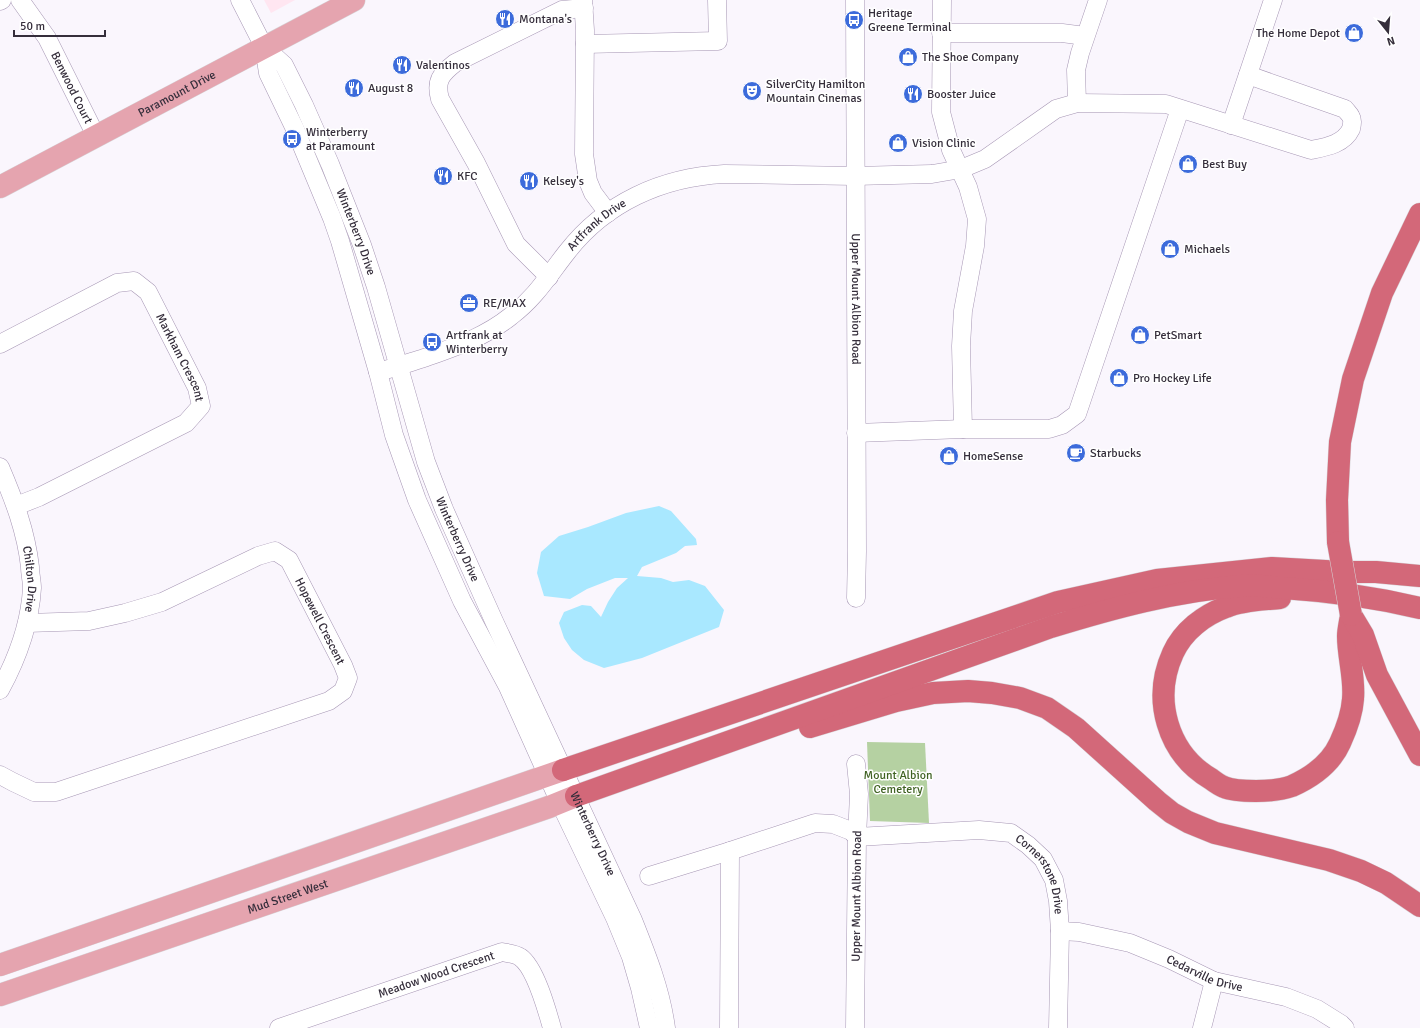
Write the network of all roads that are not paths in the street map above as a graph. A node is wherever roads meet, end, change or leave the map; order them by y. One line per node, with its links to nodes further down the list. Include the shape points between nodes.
1 (20, 0): 18 (street, Benwood Court, via 47,38)
2 (240, 0): 13 (street, Winterberry Drive)
3 (354, 0): 13 (main road, Paramount Drive)
4 (717, 0): 12 (street, via 718,41)
5 (855, 0): 20 (street, Upper Mount Albion Road)
6 (942, 0): 10 (street)
7 (1098, 0): 11 (street)
8 (1273, 0): 14 (street)
9 (583, 4): 12 (street); 24 (street, via 562,10 455,63 446,70 437,89 516,244)
10 (941, 33): 11 (street); 19 (street, via 941,112 951,150)
11 (1085, 36): 15 (street, via 1076,70)
12 (585, 44): 22 (street, via 584,154 593,193)
13 (264, 47): 18 (main road, Paramount Drive); 26 (street, Winterberry Drive, via 284,65 330,164 362,245); 27 (street, Winterberry Drive, via 268,73 295,129 336,229)
14 (1248, 75): 17 (street); 17 (street, Artfrank Drive, via 1345,109 1352,118 1352,126 1341,141 1311,150)
15 (1076, 103): 16 (street, Artfrank Drive, via 1166,104); 19 (street, Artfrank Drive, via 1056,109 985,159)
16 (1180, 109): 17 (street, Artfrank Drive); 28 (street, via 1077,414 1062,425 1049,430)
17 (1231, 125)
18 (96, 136): 21 (main road, Paramount Drive)
19 (960, 169): 20 (street, Artfrank Drive, via 932,174); 28 (street, via 977,219 975,246 963,311)
20 (855, 176): 22 (street, Artfrank Drive, via 724,174 694,177 650,189); 29 (street, Upper Mount Albion Road)
21 (0, 187)
22 (608, 213): 24 (street, Artfrank Drive, via 575,242)
23 (1420, 214): 38 (highway, bridge, via 1382,293 1353,379 1340,442 1338,542)
24 (549, 277): 26 (street, Artfrank Drive, via 522,307 490,331 460,345)
25 (0, 344): 31 (street, Markham Crescent, via 117,283 134,281 148,292 196,388 201,406 186,423 39,497)
26 (398, 367): 27 (street, Artfrank Drive); 44 (street, Winterberry Drive, via 426,462 444,509 494,621)
27 (378, 372): 44 (street, Winterberry Drive, via 394,435 417,500 462,601)
28 (963, 429): 29 (street)
29 (856, 433): 36 (street, Upper Mount Albion Road)
30 (0, 467): 31 (street, Chilton Drive)
31 (16, 506): 39 (street, Chilton Drive, via 28,546 32,587)
32 (1343, 572): 33 (highway); 35 (highway); 44 (highway, via 1272,568 1157,580 1058,602)
33 (1420, 576)
34 (1329, 591): 37 (highway, via 1389,600); 38 (highway, via 1227,606 1195,624 1184,635 1173,653 1165,676 1163,698 1166,720 1173,738 1181,753 1198,772 1224,787 1244,791 1283,789 1313,775 1331,759 1348,725 1353,699 1348,636); 42 (highway, via 1242,585 1187,592 1120,606 1051,626)
35 (1420, 592)
36 (856, 598)
37 (1420, 608)
38 (1351, 615): 41 (highway, via 1363,635 1377,675)
39 (27, 623): 40 (street, Chilton Drive, via 13,664); 45 (street, Hopewell Crescent, via 89,621 132,611 162,602 258,556 275,551 289,560 348,678 343,691 329,700 56,792 34,792)
40 (0, 690)
41 (1420, 755)
42 (668, 763): 46 (highway); 50 (highway, via 781,736 896,701 933,693 968,691 1020,698 1047,708 1076,728 1157,801 1188,822 1215,833 1330,860 1361,870)
43 (856, 764): 47 (street, Upper Mount Albion Road, via 859,794)
44 (555, 773): 46 (street, Winterberry Drive); 52 (main road)
45 (0, 775)
46 (568, 799): 54 (main road, Mud Street West); 57 (street, Winterberry Drive, via 628,951); 58 (street, Winterberry Drive, via 633,920 648,958)
47 (857, 837): 48 (street, via 833,824 815,823); 51 (street, Cornerstone Drive, via 979,830 1011,833 1043,859 1054,880); 60 (street, Upper Mount Albion Road)
48 (730, 851): 49 (street); 59 (street)
49 (649, 876)
50 (1420, 906)
51 (1060, 931): 53 (street, Cedarville Drive, via 1079,932 1130,943); 61 (street, Cornerstone Drive)
52 (0, 964)
53 (1214, 981): 62 (street); 63 (street, Cedarville Drive, via 1286,997 1317,1009)
54 (0, 995)
55 (279, 1028): 56 (street, Meadow Wood Crescent, via 502,952 520,957 532,972)
56 (552, 1028)
57 (649, 1028)
58 (666, 1028)
59 (729, 1028)
60 (855, 1028)
61 (1058, 1028)
62 (1202, 1028)
63 (1345, 1028)

